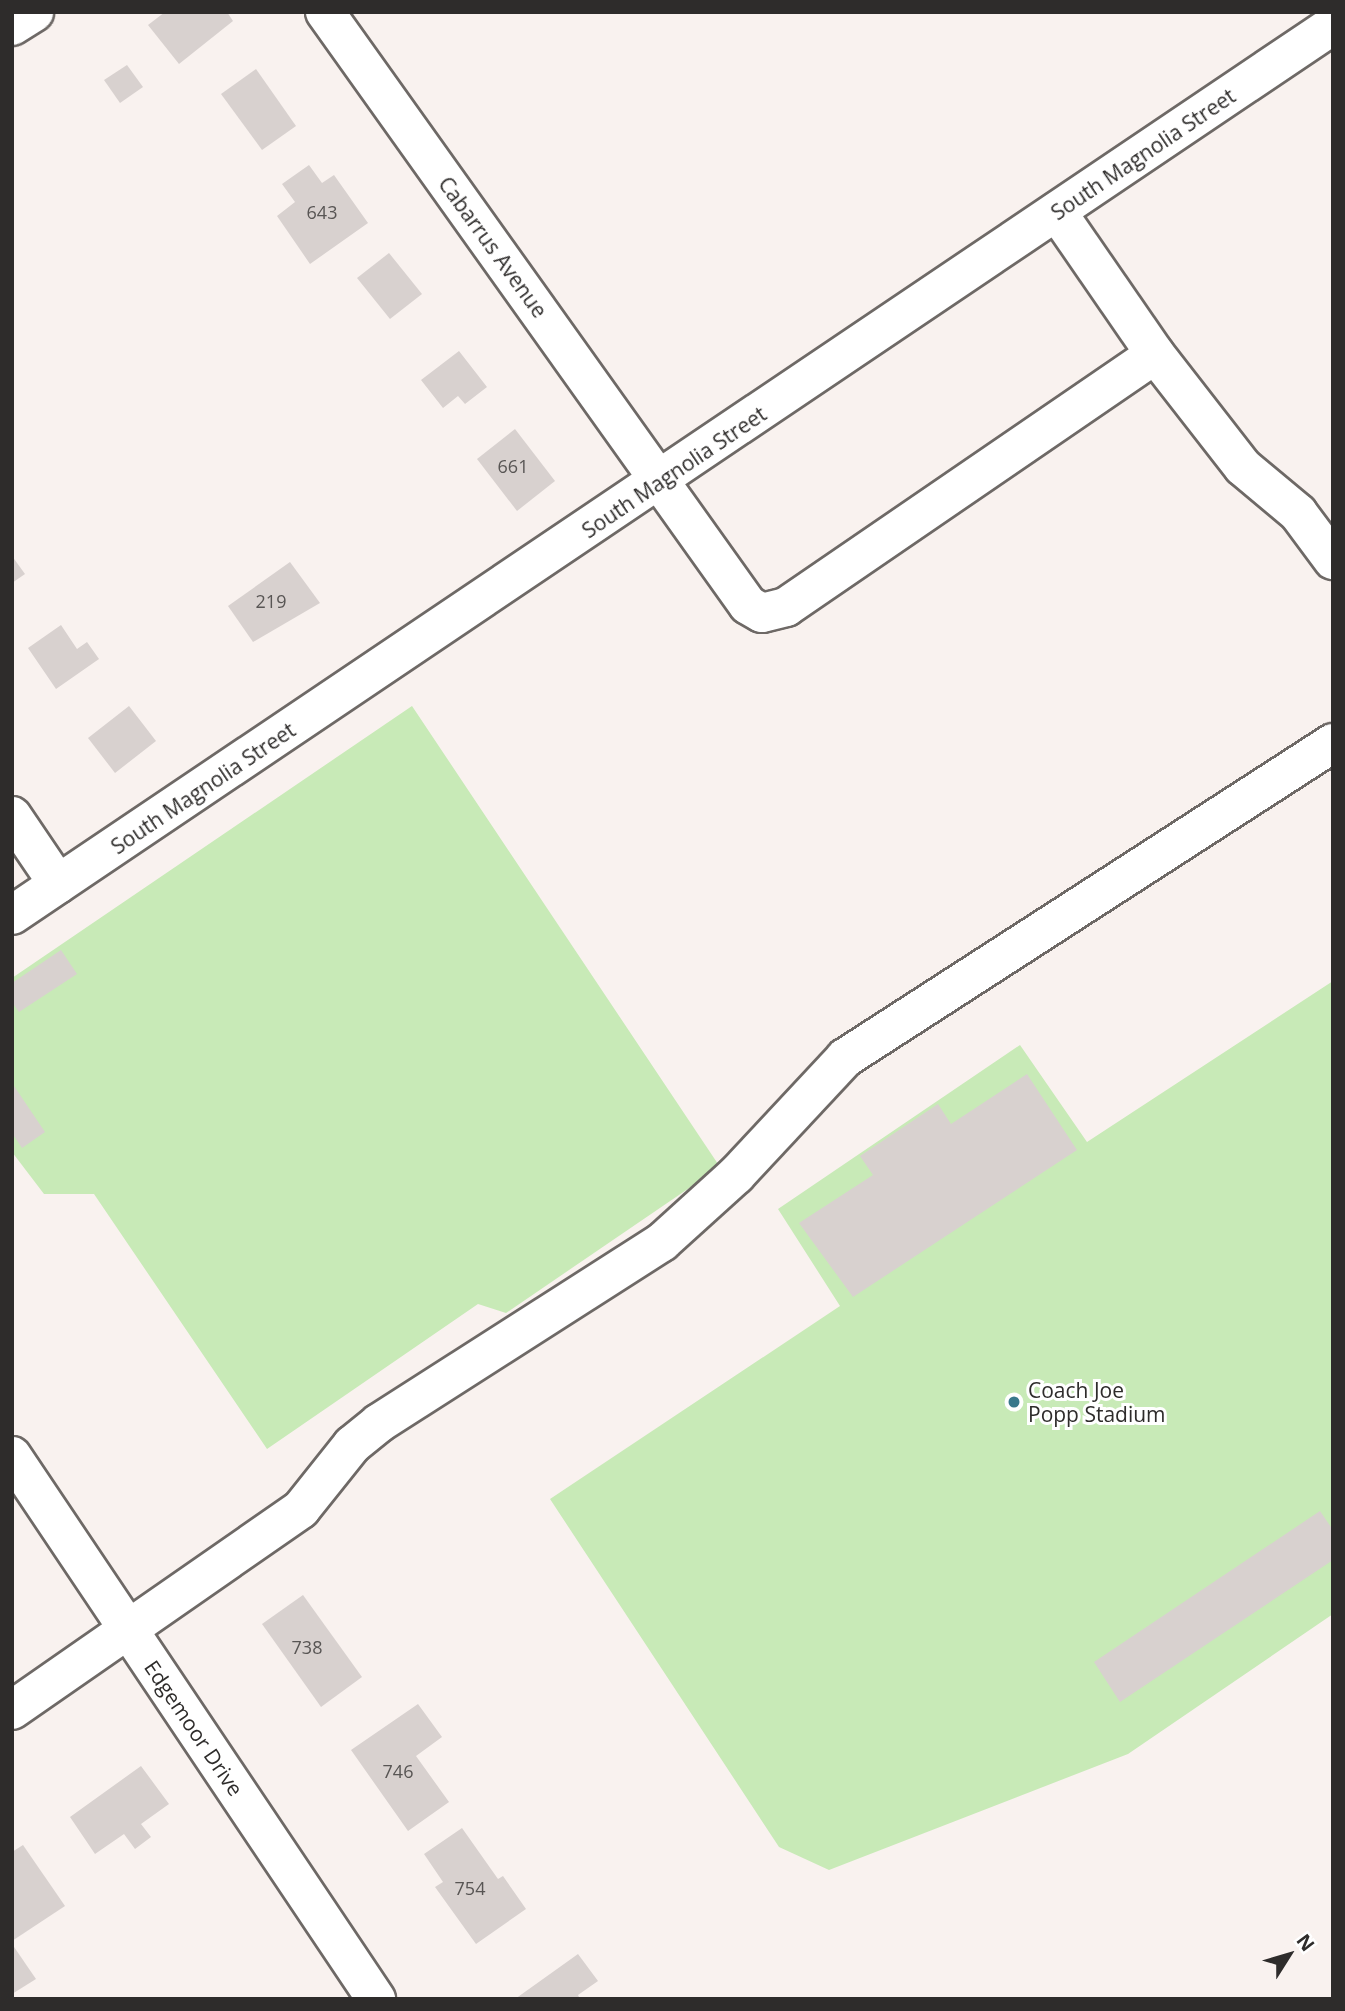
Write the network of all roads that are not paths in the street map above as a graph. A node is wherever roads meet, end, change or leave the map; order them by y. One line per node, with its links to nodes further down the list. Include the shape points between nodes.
1 (34, 12): 4 (street)
2 (325, 12): 7 (street, Cabarrus Avenue)
3 (1333, 25): 5 (street, South Magnolia Street)
4 (12, 26)
5 (1058, 212): 6 (street); 7 (street, South Magnolia Street)
6 (1156, 354): 7 (street, Cabarrus Avenue, via 786,607 762,613 748,605); 8 (street, via 1243,467 1298,513)
7 (660, 481): 11 (street, South Magnolia Street)
8 (1333, 560)
9 (1333, 743): 14 (street, via 845,1058 736,1175 662,1242 592,1291 379,1423 352,1445 301,1509)
10 (12, 816): 11 (street)
11 (58, 884): 12 (street, South Magnolia Street)
12 (12, 915)
13 (12, 1456): 14 (street, Edgemoor Drive)
14 (129, 1632): 15 (street); 16 (street, Edgemoor Drive)
15 (12, 1710)
16 (376, 1999)

